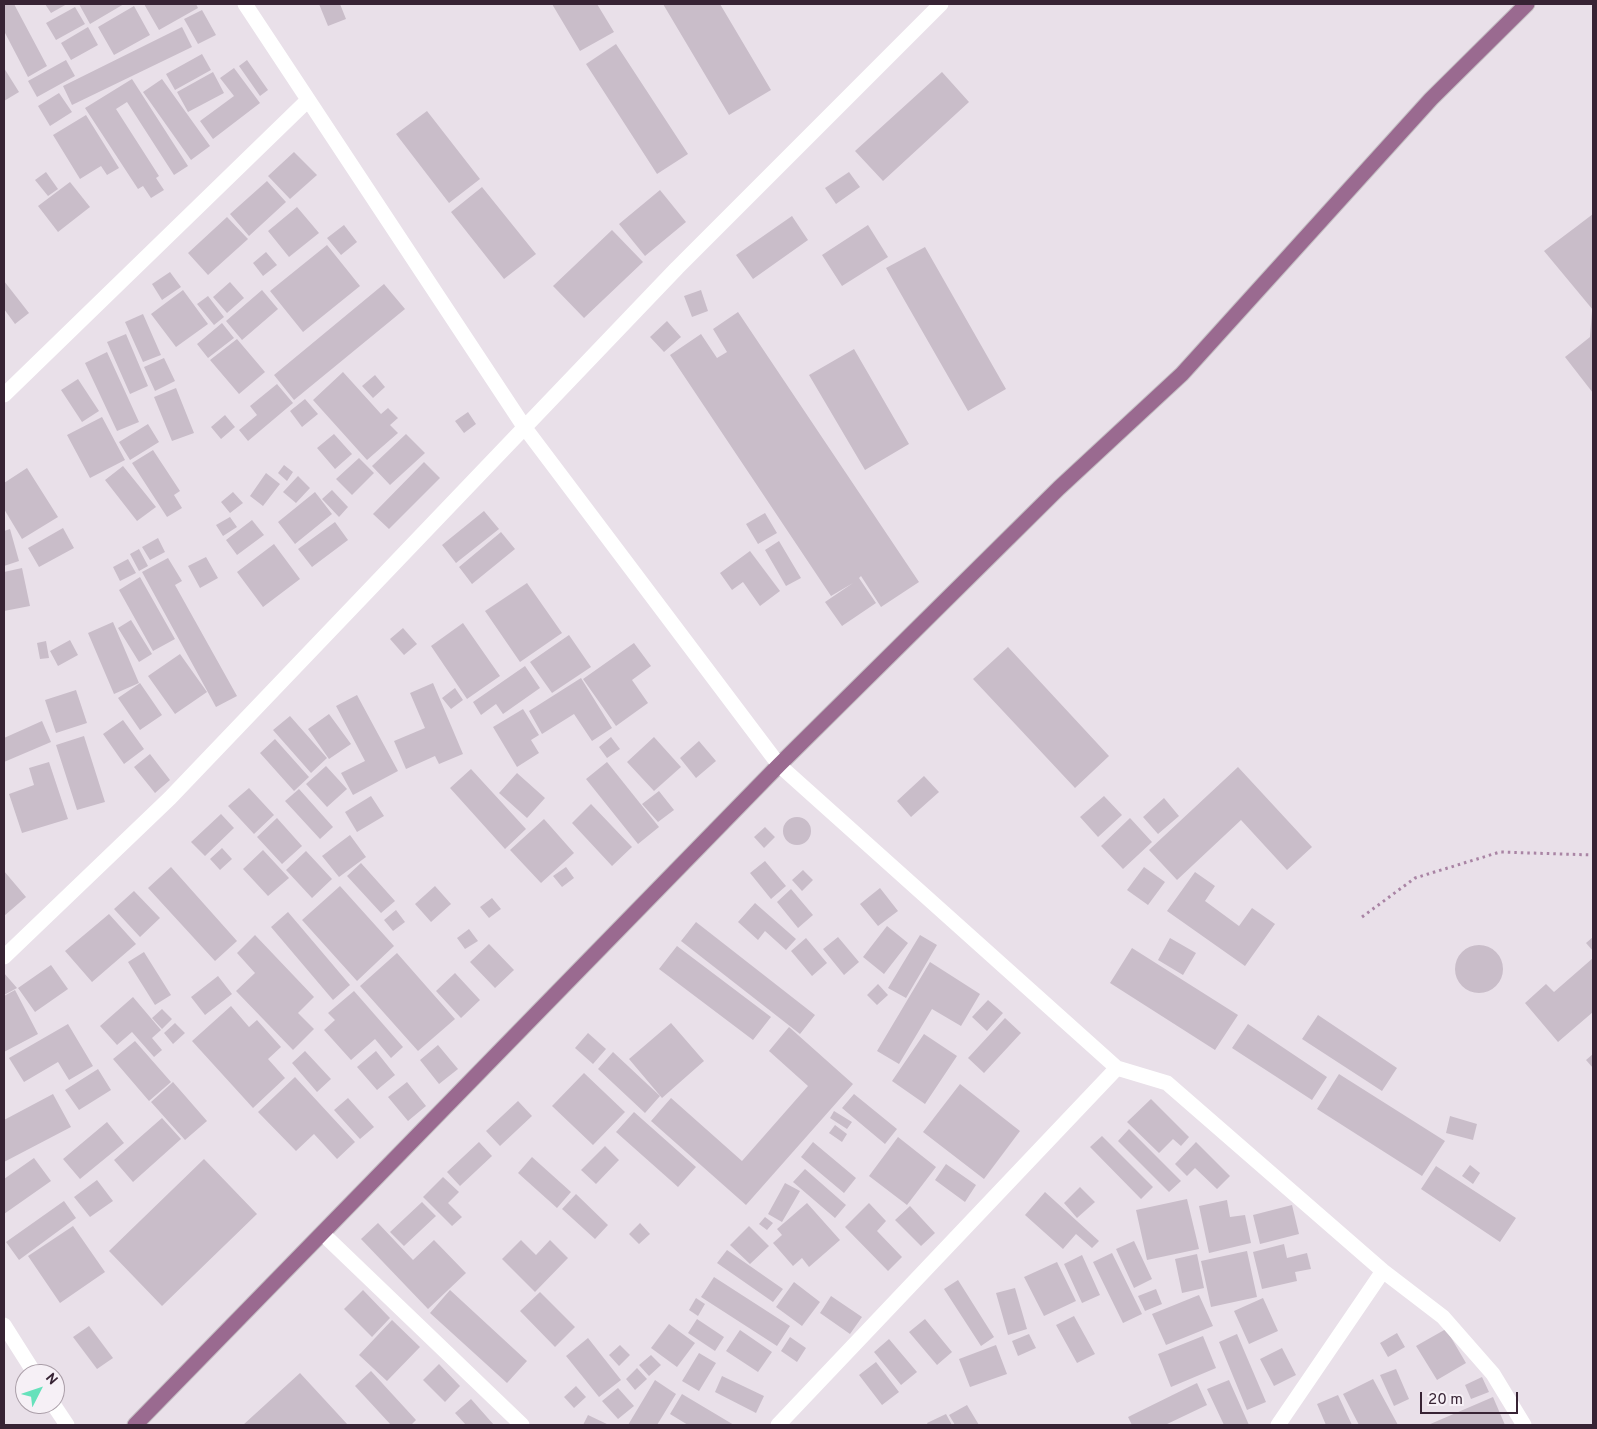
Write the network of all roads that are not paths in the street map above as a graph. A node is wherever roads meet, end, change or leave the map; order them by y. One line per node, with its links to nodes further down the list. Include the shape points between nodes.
1 (245, 4): 4 (street)
2 (941, 4): 6 (street, via 677,268)
3 (1527, 4): 7 (main road, via 1431,99 1182,374 1059,488)
4 (308, 100): 5 (street); 6 (street)
5 (4, 395)
6 (525, 428): 7 (street); 8 (street, via 170,798)
7 (779, 765): 9 (street); 10 (main road)
8 (4, 957)
9 (1117, 1068): 11 (street, via 1167,1083); 18 (street)
10 (323, 1234): 16 (main road); 17 (street)
11 (1383, 1271): 19 (street); 20 (street, via 1442,1316 1493,1374)
12 (4, 1325): 13 (street)
13 (29, 1364)
14 (60, 1414): 15 (street)
15 (67, 1425)
16 (135, 1425)
17 (522, 1425)
18 (778, 1425)
19 (1278, 1425)
20 (1524, 1425)

